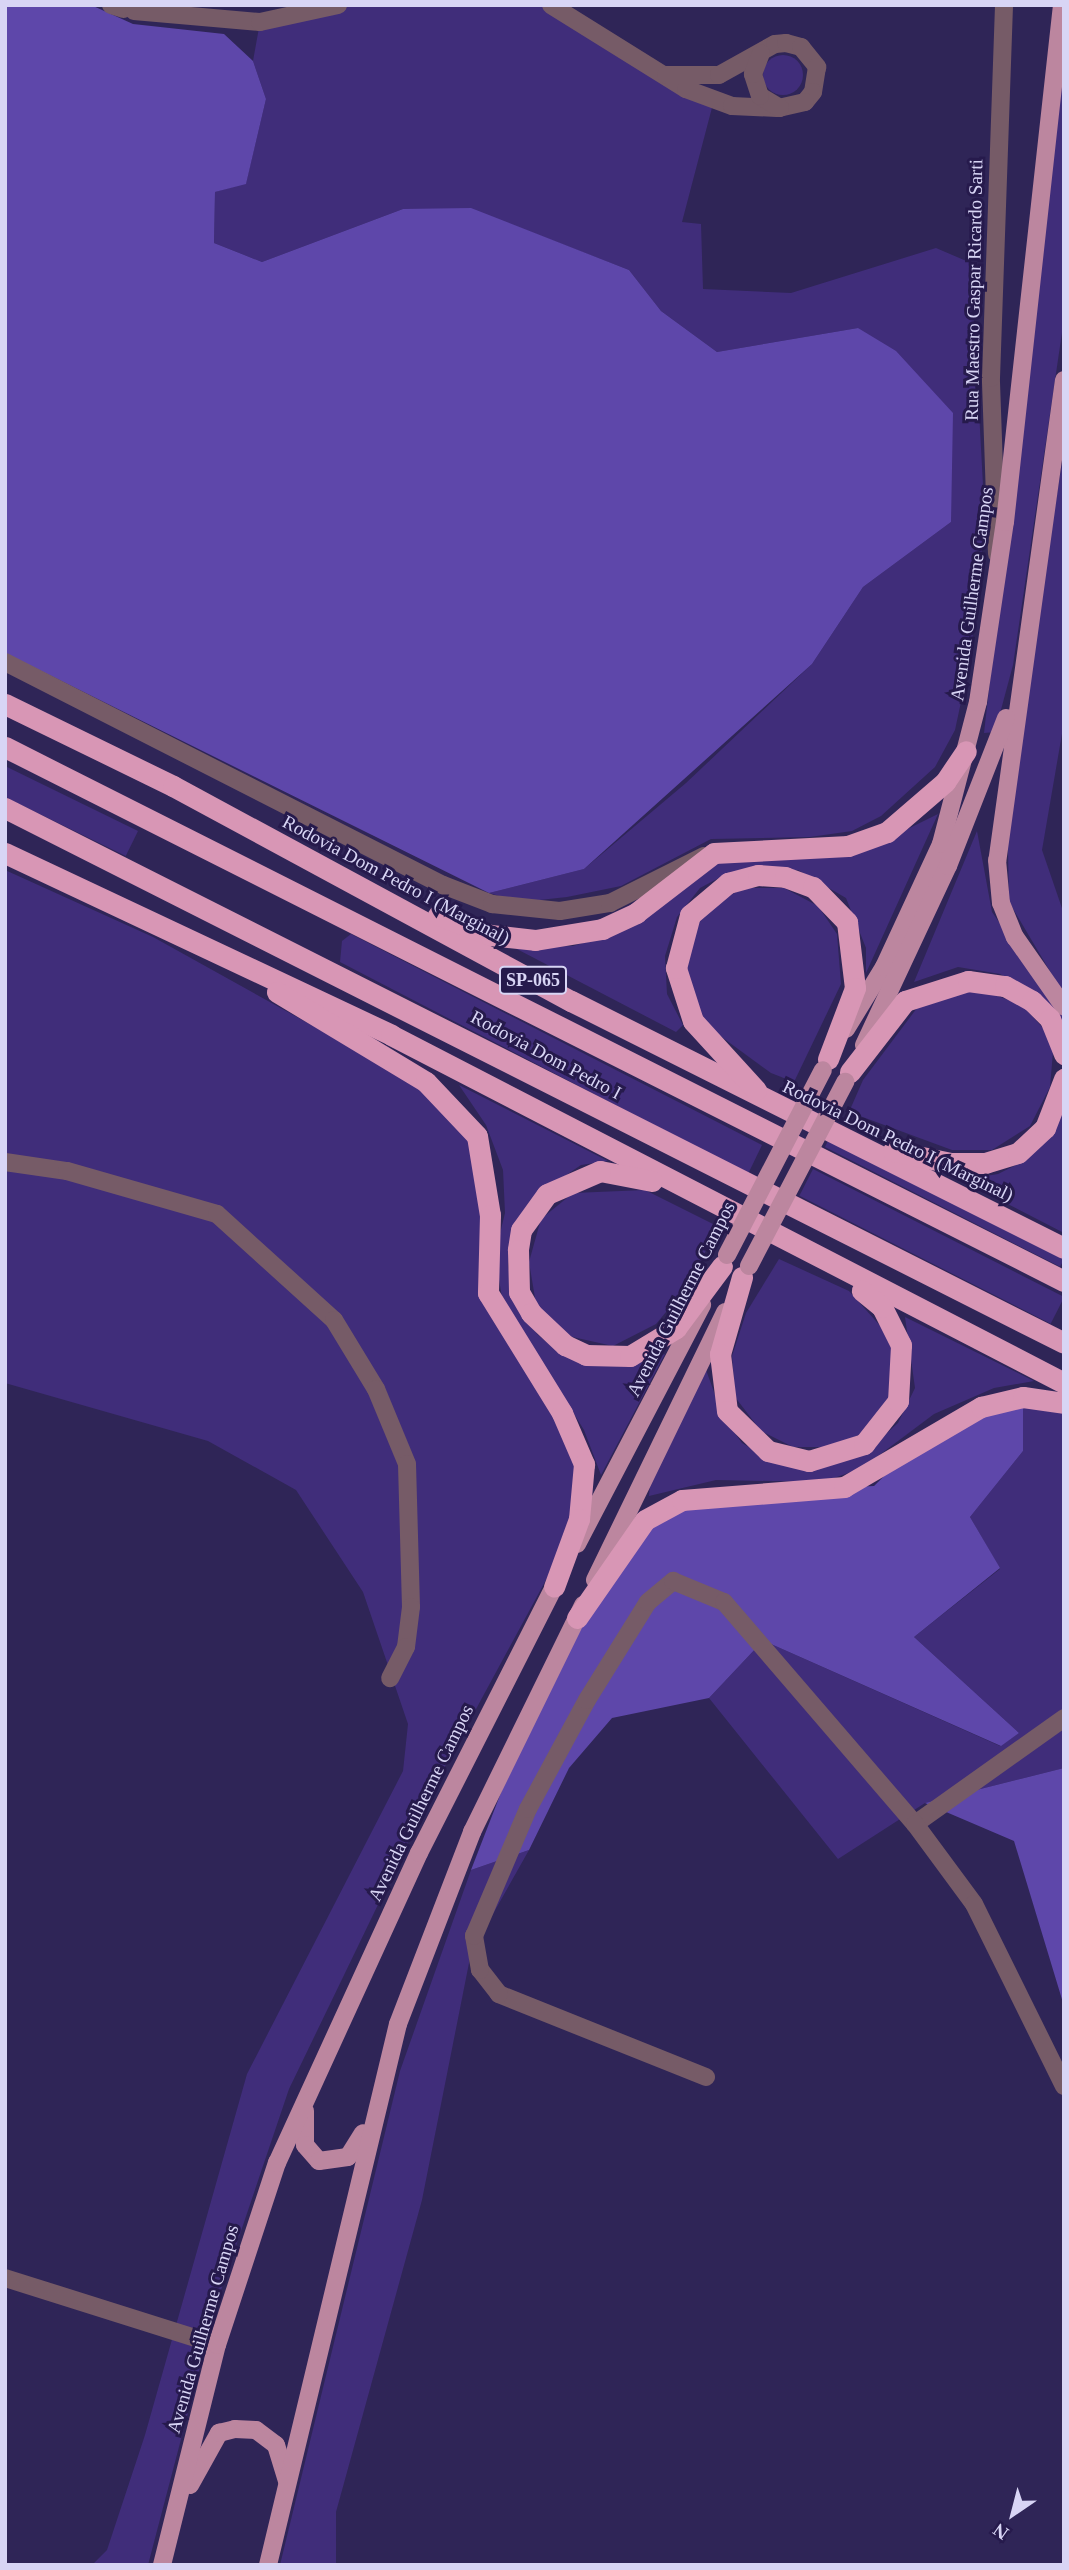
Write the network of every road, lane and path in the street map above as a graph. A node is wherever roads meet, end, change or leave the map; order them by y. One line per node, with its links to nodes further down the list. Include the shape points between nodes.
1 (152, 5): 7 (street)
2 (196, 5): 9 (street)
3 (338, 5): 9 (street, via 260,22)
4 (551, 5): 8 (street)
5 (1004, 5): 14 (street, Rua Maestro Gaspar Ricardo Sarti, via 991,378)
6 (1062, 5): 14 (main road, Avenida Guilherme Campos)
7 (121, 8): 9 (street)
8 (570, 12): 11 (street)
9 (222, 21)
10 (761, 53): 11 (street, via 719,75); 12 (street, via 754,86); 12 (street, via 775,44 797,45 817,67 813,92 793,107)
11 (666, 75): 12 (street, via 732,106)
12 (780, 108)
13 (1064, 380): 15 (main road)
14 (999, 575): 19 (main road, Avenida Guilherme Campos)
15 (1024, 647): 27 (main road, via 1001,811 1001,903 1015,937); 30 (main road, via 1001,739)
16 (5, 662): 24 (street, via 443,886 492,904 560,911 598,906)
17 (5, 704): 25 (highway, Rodovia Dom Pedro I (Marginal) / SP-065)
18 (5, 747): 40 (highway, Rodovia Dom Pedro I / SP-065)
19 (966, 751): 24 (highway, via 937,791 887,832 848,846); 29 (main road, Avenida Guilherme Campos, via 941,844 914,906)
20 (5, 808): 22 (highway, Rodovia Dom Pedro I)
21 (5, 814): 22 (highway)
22 (40, 826): 41 (highway, Rodovia Dom Pedro I)
23 (5, 853): 26 (highway)
24 (714, 853): 25 (highway, via 636,913 566,939 490,936)
25 (362, 886): 32 (highway, Rodovia Dom Pedro I (Marginal) / SP-065)
26 (208, 946): 35 (highway); 44 (highway, via 426,1082 477,1136 490,1214 488,1293 562,1413 584,1464 579,1519)
27 (1064, 1007)
28 (1064, 1054): 30 (highway, via 1050,1018 1032,1001 1005,986 968,981 905,1001)
29 (825, 1065): 32 (highway, via 855,988 847,922 834,903 813,887 758,875 708,896 678,941 681,997 693,1021); 38 (main road, Avenida Guilherme Campos, bridge)
30 (847, 1077): 39 (main road, bridge)
31 (1064, 1079): 33 (highway, via 1045,1128 1018,1153 985,1163 919,1158)
32 (767, 1102): 33 (highway, Rodovia Dom Pedro I (Marginal) / SP-065)
33 (835, 1131): 36 (highway, Rodovia Dom Pedro I (Marginal) / SP-065)
34 (5, 1162): 46 (street, via 67,1171 217,1214 334,1321 376,1388 407,1464 411,1607 406,1647)
35 (707, 1202): 37 (highway); 38 (highway, via 618,1171 572,1178 547,1194 522,1230 519,1292 531,1313 565,1345 586,1355 630,1356 676,1328)
36 (1064, 1248)
37 (811, 1257): 39 (highway, via 882,1307 903,1356 898,1401 884,1424 841,1456 809,1461 768,1451 727,1411 720,1354); 42 (highway)
38 (724, 1260): 44 (main road, Avenida Guilherme Campos)
39 (745, 1272): 45 (main road)
40 (1064, 1281)
41 (1064, 1343)
42 (1064, 1382)
43 (1064, 1403): 45 (highway, via 1023,1397 981,1407 844,1487 702,1495 671,1505 645,1520 623,1544)
44 (554, 1587): 49 (main road, Avenida Guilherme Campos)
45 (577, 1618): 52 (main road, via 446,1892)
46 (390, 1678)
47 (1064, 1718): 48 (street)
48 (915, 1824): 50 (street, via 724,1602 673,1581 648,1602 528,1809 474,1936 480,1970 499,1994); 51 (street, via 974,1905)
49 (319, 2064): 52 (main road, via 302,2120 305,2145 319,2161 348,2157); 54 (main road, Avenida Guilherme Campos, via 245,2248)
50 (706, 2077)
51 (1064, 2086)
52 (374, 2107): 55 (main road)
53 (5, 2278): 54 (street)
54 (217, 2344): 56 (main road, Avenida Guilherme Campos)
55 (286, 2502): 56 (main road, via 284,2460 276,2445 256,2430 235,2429 219,2433); 58 (main road)
56 (180, 2506): 57 (main road, Avenida Guilherme Campos)
57 (162, 2565)
58 (268, 2565)

